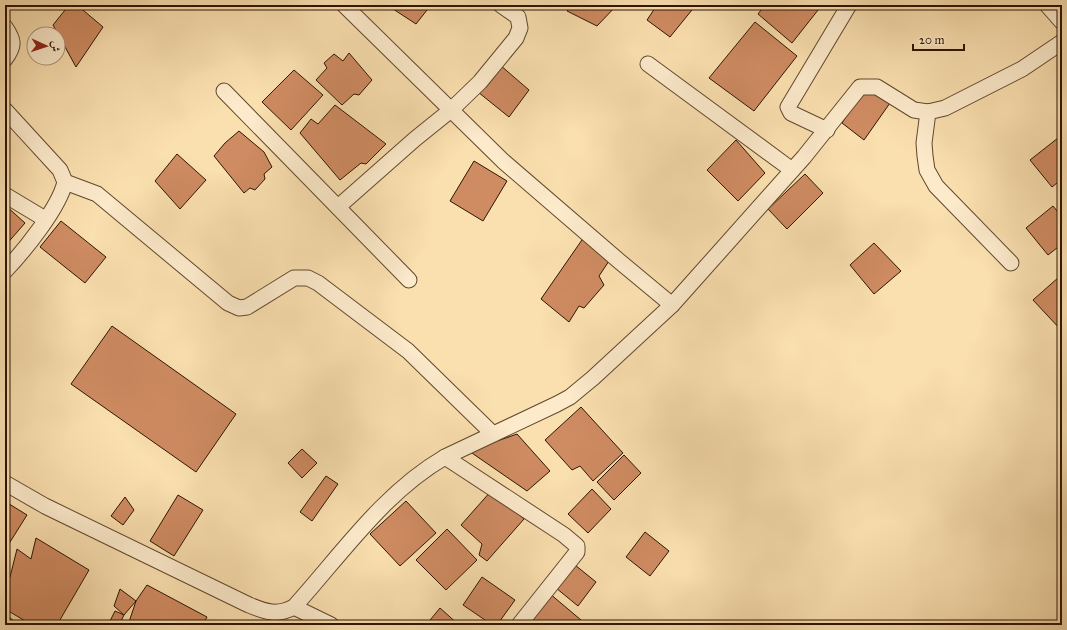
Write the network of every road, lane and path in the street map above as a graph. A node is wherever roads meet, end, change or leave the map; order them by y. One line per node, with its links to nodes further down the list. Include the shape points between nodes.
1 (344, 5): 12 (street)
2 (501, 5): 12 (street, via 518,17 520,28 516,38 480,82)
3 (849, 5): 14 (street, via 788,107 791,113)
4 (1047, 5): 5 (street)
5 (1062, 22)
6 (5, 27): 8 (street, via 13,39 13,44)
7 (1062, 42): 13 (street, via 1022,69 945,108)
8 (5, 59)
9 (648, 64): 15 (street)
10 (224, 91): 18 (street)
11 (5, 110): 16 (street, via 60,170)
12 (451, 110): 18 (street); 23 (street, via 503,161)
13 (928, 112): 14 (street, via 914,110 876,87 860,87); 20 (street, via 924,143 927,170 936,186)
14 (827, 130): 15 (street)
15 (792, 170): 23 (street)
16 (65, 182): 19 (street); 24 (street, via 97,194 228,303 239,308 247,307 294,278 308,278 318,283 408,352)
17 (5, 196): 19 (street)
18 (338, 207): 22 (street)
19 (46, 219): 21 (street)
20 (1010, 263)
21 (5, 271)
22 (409, 280)
23 (672, 305): 24 (street, via 570,397)
24 (493, 434): 25 (street)
25 (445, 457): 27 (street, via 429,466 382,506); 29 (street, via 577,546 577,552)
26 (5, 483): 27 (street, via 45,506 249,605 273,613 281,613)
27 (294, 607): 28 (street)
28 (331, 625)
29 (519, 625)

